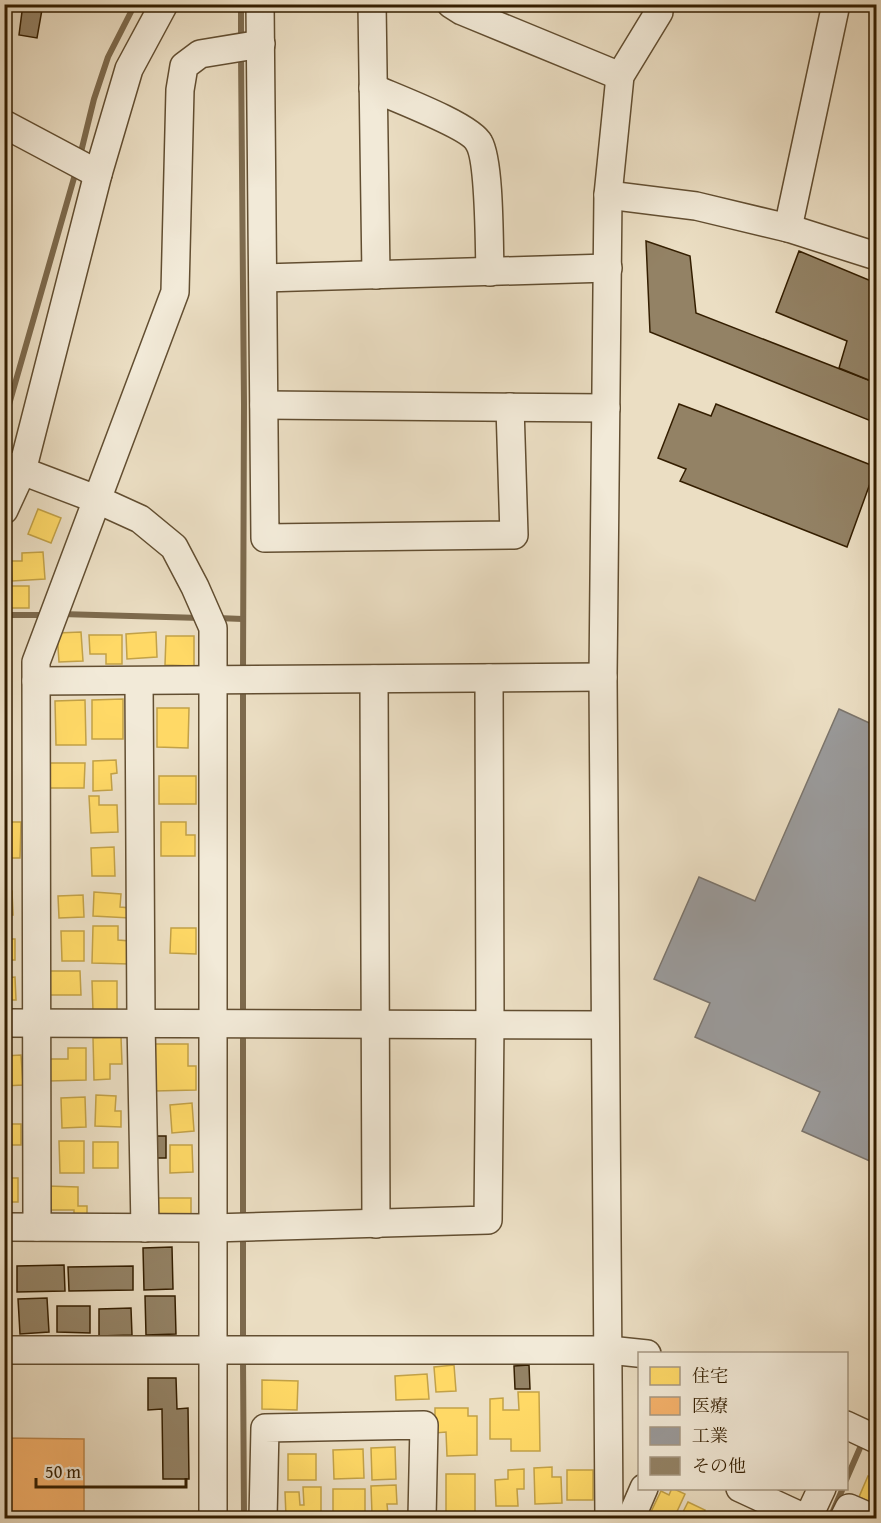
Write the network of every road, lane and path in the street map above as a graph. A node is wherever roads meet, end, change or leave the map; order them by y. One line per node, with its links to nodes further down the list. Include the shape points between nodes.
1 (164, 4): 11 (street, via 129,69)
2 (260, 4): 7 (street)
3 (372, 4): 9 (street)
4 (451, 4): 8 (street)
5 (659, 4): 8 (street, via 659,12)
6 (836, 4): 13 (street)
7 (261, 44): 18 (street); 23 (street, via 200,54 184,66 180,90 175,291)
8 (620, 76): 12 (street)
9 (373, 88): 16 (street, via 466,130 479,142 485,162); 17 (street)
10 (4, 124): 11 (street)
11 (98, 174): 22 (street)
12 (608, 195): 13 (street, via 696,206); 15 (street)
13 (788, 228): 14 (street)
14 (876, 256)
15 (608, 268): 16 (street); 21 (street)
16 (490, 272): 17 (street)
17 (376, 275): 18 (street)
18 (263, 278): 19 (street)
19 (264, 405): 20 (street); 20 (street, via 265,538 514,535)
20 (510, 407): 21 (street)
21 (606, 408): 25 (street)
22 (13, 467): 23 (street); 24 (street)
23 (96, 499): 28 (street, via 140,519 174,547 213,628); 29 (street, via 36,662)
24 (4, 510)
25 (603, 676): 26 (street); 37 (street)
26 (489, 678): 27 (street); 36 (street)
27 (374, 679): 28 (street); 35 (street)
28 (214, 680): 30 (street); 34 (street)
29 (36, 681): 30 (street); 33 (street)
30 (139, 681): 31 (street)
31 (141, 1022): 33 (street); 34 (street); 41 (street)
32 (4, 1023): 33 (street)
33 (36, 1023): 40 (street)
34 (213, 1023): 35 (street); 42 (street)
35 (374, 1023): 36 (street); 38 (street)
36 (490, 1024): 37 (street); 38 (street, via 488,1220)
37 (604, 1025): 44 (street)
38 (376, 1224): 42 (street)
39 (4, 1227): 40 (street)
40 (37, 1227): 41 (street)
41 (145, 1228): 42 (street)
42 (212, 1228): 45 (street)
43 (4, 1350): 45 (street)
44 (609, 1350): 45 (street); 46 (street); 55 (street)
45 (214, 1351): 52 (street)
46 (638, 1352)
47 (848, 1429): 48 (street)
48 (876, 1439)
49 (642, 1490): 55 (street)
50 (744, 1490): 56 (street)
51 (821, 1490): 56 (street)
52 (213, 1518)
53 (263, 1518): 54 (street, via 265,1428 424,1425)
54 (422, 1518)
55 (616, 1518)
56 (807, 1518)
57 (844, 1518): 58 (street, via 849,1508)
58 (872, 1518)

